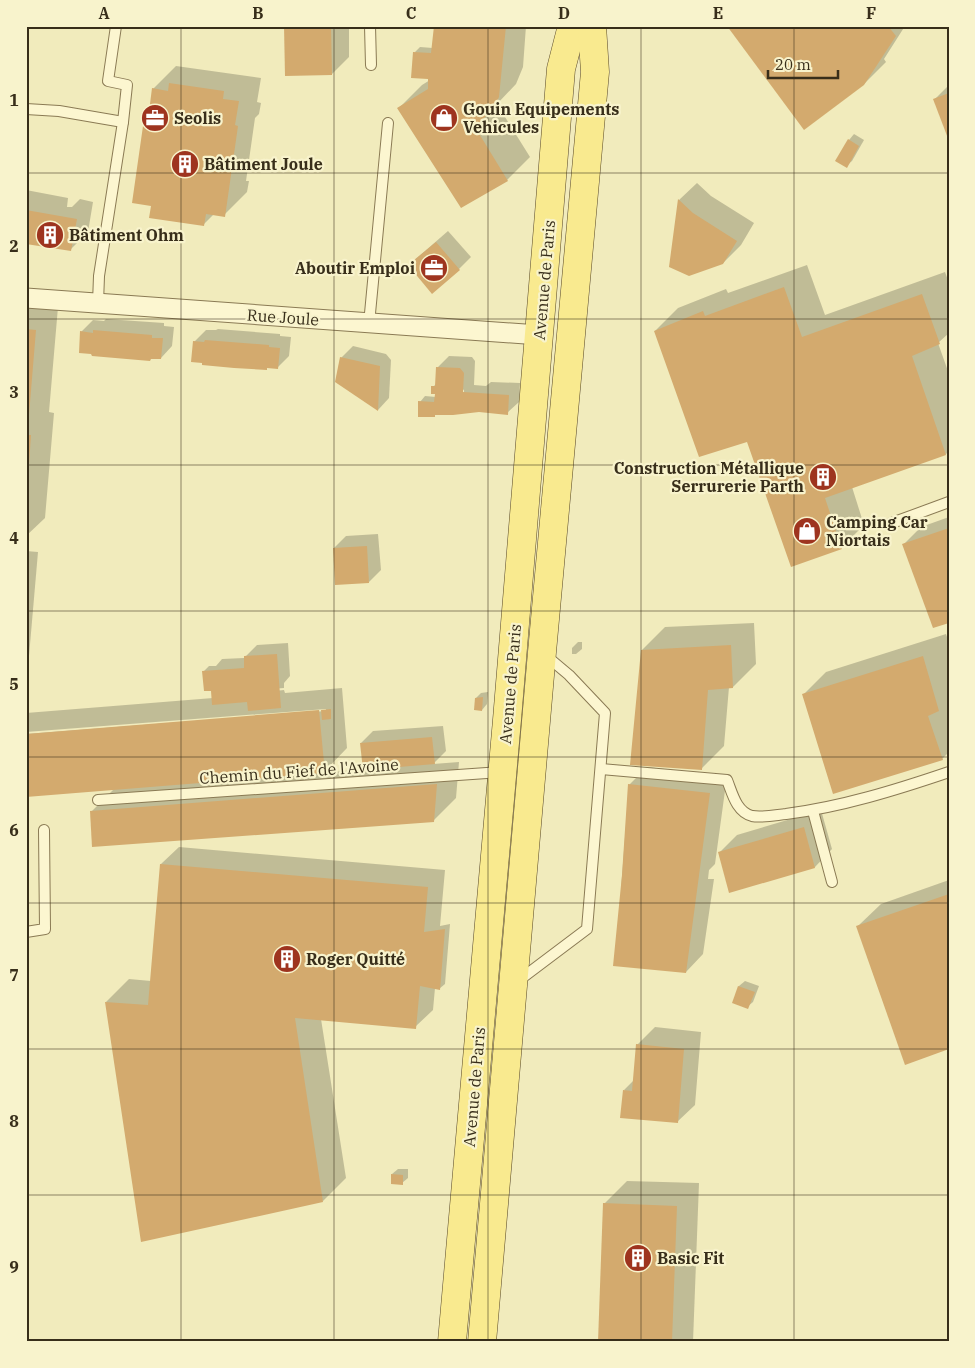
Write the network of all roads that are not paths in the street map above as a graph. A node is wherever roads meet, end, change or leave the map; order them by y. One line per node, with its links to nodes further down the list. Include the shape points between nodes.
1 (116, 26): 7 (lane, via 108,81 127,85)
2 (370, 26): 5 (lane)
3 (572, 26): 12 (main road, Avenue de Paris, via 562,69)
4 (592, 26): 15 (main road, Avenue de Paris, via 595,72)
5 (371, 65)
6 (26, 109): 7 (lane)
7 (123, 122): 10 (lane, via 99,276)
8 (388, 124): 11 (lane)
9 (26, 298): 10 (street, Rue Joule)
10 (98, 303): 11 (street, Rue Joule)
11 (369, 324): 12 (street, Rue Joule)
12 (539, 335): 17 (main road, Avenue de Paris)
13 (949, 502): 14 (lane)
14 (889, 524)
15 (542, 652): 16 (lane, via 605,713); 24 (main road, Avenue de Paris)
16 (601, 769): 20 (lane, via 727,780 736,802 752,816); 24 (lane, via 587,929)
17 (502, 771): 19 (lane, Chemin du Fief de l'Avoine); 25 (main road, Avenue de Paris)
18 (949, 772): 20 (lane)
19 (98, 800)
20 (812, 811): 22 (lane)
21 (44, 830): 23 (lane, via 45,929)
22 (832, 882)
23 (26, 932)
24 (513, 984): 26 (main road, Avenue de Paris)
25 (452, 1342)
26 (482, 1342)

